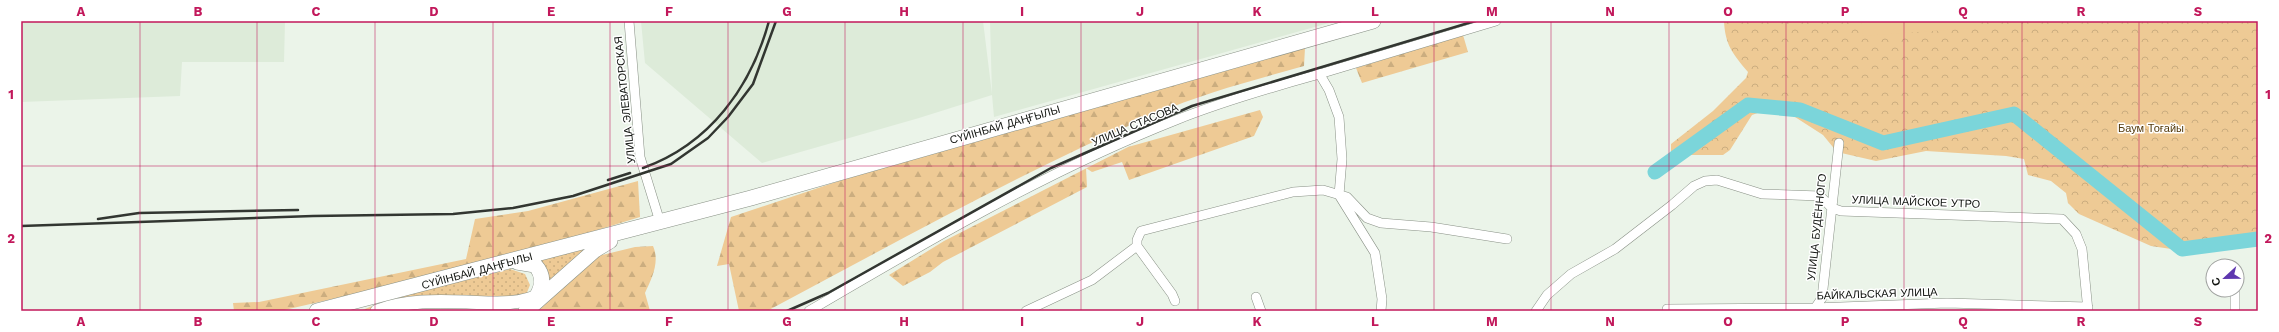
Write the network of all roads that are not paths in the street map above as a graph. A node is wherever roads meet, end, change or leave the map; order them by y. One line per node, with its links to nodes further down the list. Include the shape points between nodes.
1 (629, 21): 8 (street, УЛИЦА ЭЛЕВАТОРСКАЯ, via 640,157)
2 (1372, 21): 8 (main road, СҮЙІНБАЙ ДАҢҒЫЛЫ)
3 (1496, 21): 4 (street, УЛИЦА СТАСОВА)
4 (1319, 74): 6 (street, via 1329,90 1339,117 1342,159); 28 (street, УЛИЦА СТАСОВА, via 1177,120 1096,154 936,236)
5 (1839, 143): 7 (street, УЛИЦА БУДЁННОГО)
6 (1339, 195): 10 (street, via 1347,197 1366,218 1381,223 1431,226); 11 (street, via 1324,190 1293,192 1141,231); 31 (street, via 1375,253 1382,299)
7 (1832, 208): 20 (street, УЛИЦА МАЙСКОЕ УТРО, via 1820,196 1762,194 1717,180 1705,181 1694,186 1615,249 1571,274); 21 (street, УЛИЦА МАЙСКОЕ УТРО, via 1861,213 2062,219 2080,242); 23 (street, УЛИЦА БУДЁННОГО, via 1822,298)
8 (660, 222): 9 (main road, СҮЙІНБАЙ ДАҢҒЫЛЫ)
9 (637, 229): 12 (main road, СҮЙІНБАЙ ДАҢҒЫЛЫ); 13 (main road, СҮЙІНБАЙ ДАҢҒЫЛЫ, via 594,250)
10 (1507, 239)
11 (1137, 246): 18 (street); 29 (street, via 1092,280)
12 (508, 263): 14 (main road, СҮЙІНБАЙ ДАҢҒЫЛЫ); 15 (main road, via 528,262 538,268 542,282)
13 (554, 288): 15 (main road); 27 (main road, СҮЙІНБАЙ ДАҢҒЫЛЫ)
14 (388, 294): 24 (main road, СҮЙІНБАЙ ДАҢҒЫЛЫ); 25 (main road)
15 (536, 297): 26 (main road, via 510,304 432,302 406,304); 27 (main road)
16 (1256, 297): 30 (street)
17 (2235, 298): 32 (street)
18 (1176, 302)
19 (1947, 307): 21 (street, БАЙКАЛЬСКАЯ УЛИЦА); 23 (street, БАЙКАЛЬСКАЯ УЛИЦА)
20 (1537, 308)
21 (2088, 309)
22 (1667, 310): 23 (street, БАЙКАЛЬСКАЯ УЛИЦА)
23 (1814, 310)
24 (317, 311)
25 (348, 311)
26 (377, 311)
27 (526, 311)
28 (809, 311)
29 (1026, 311)
30 (1261, 311)
31 (1381, 311)
32 (2235, 311)

